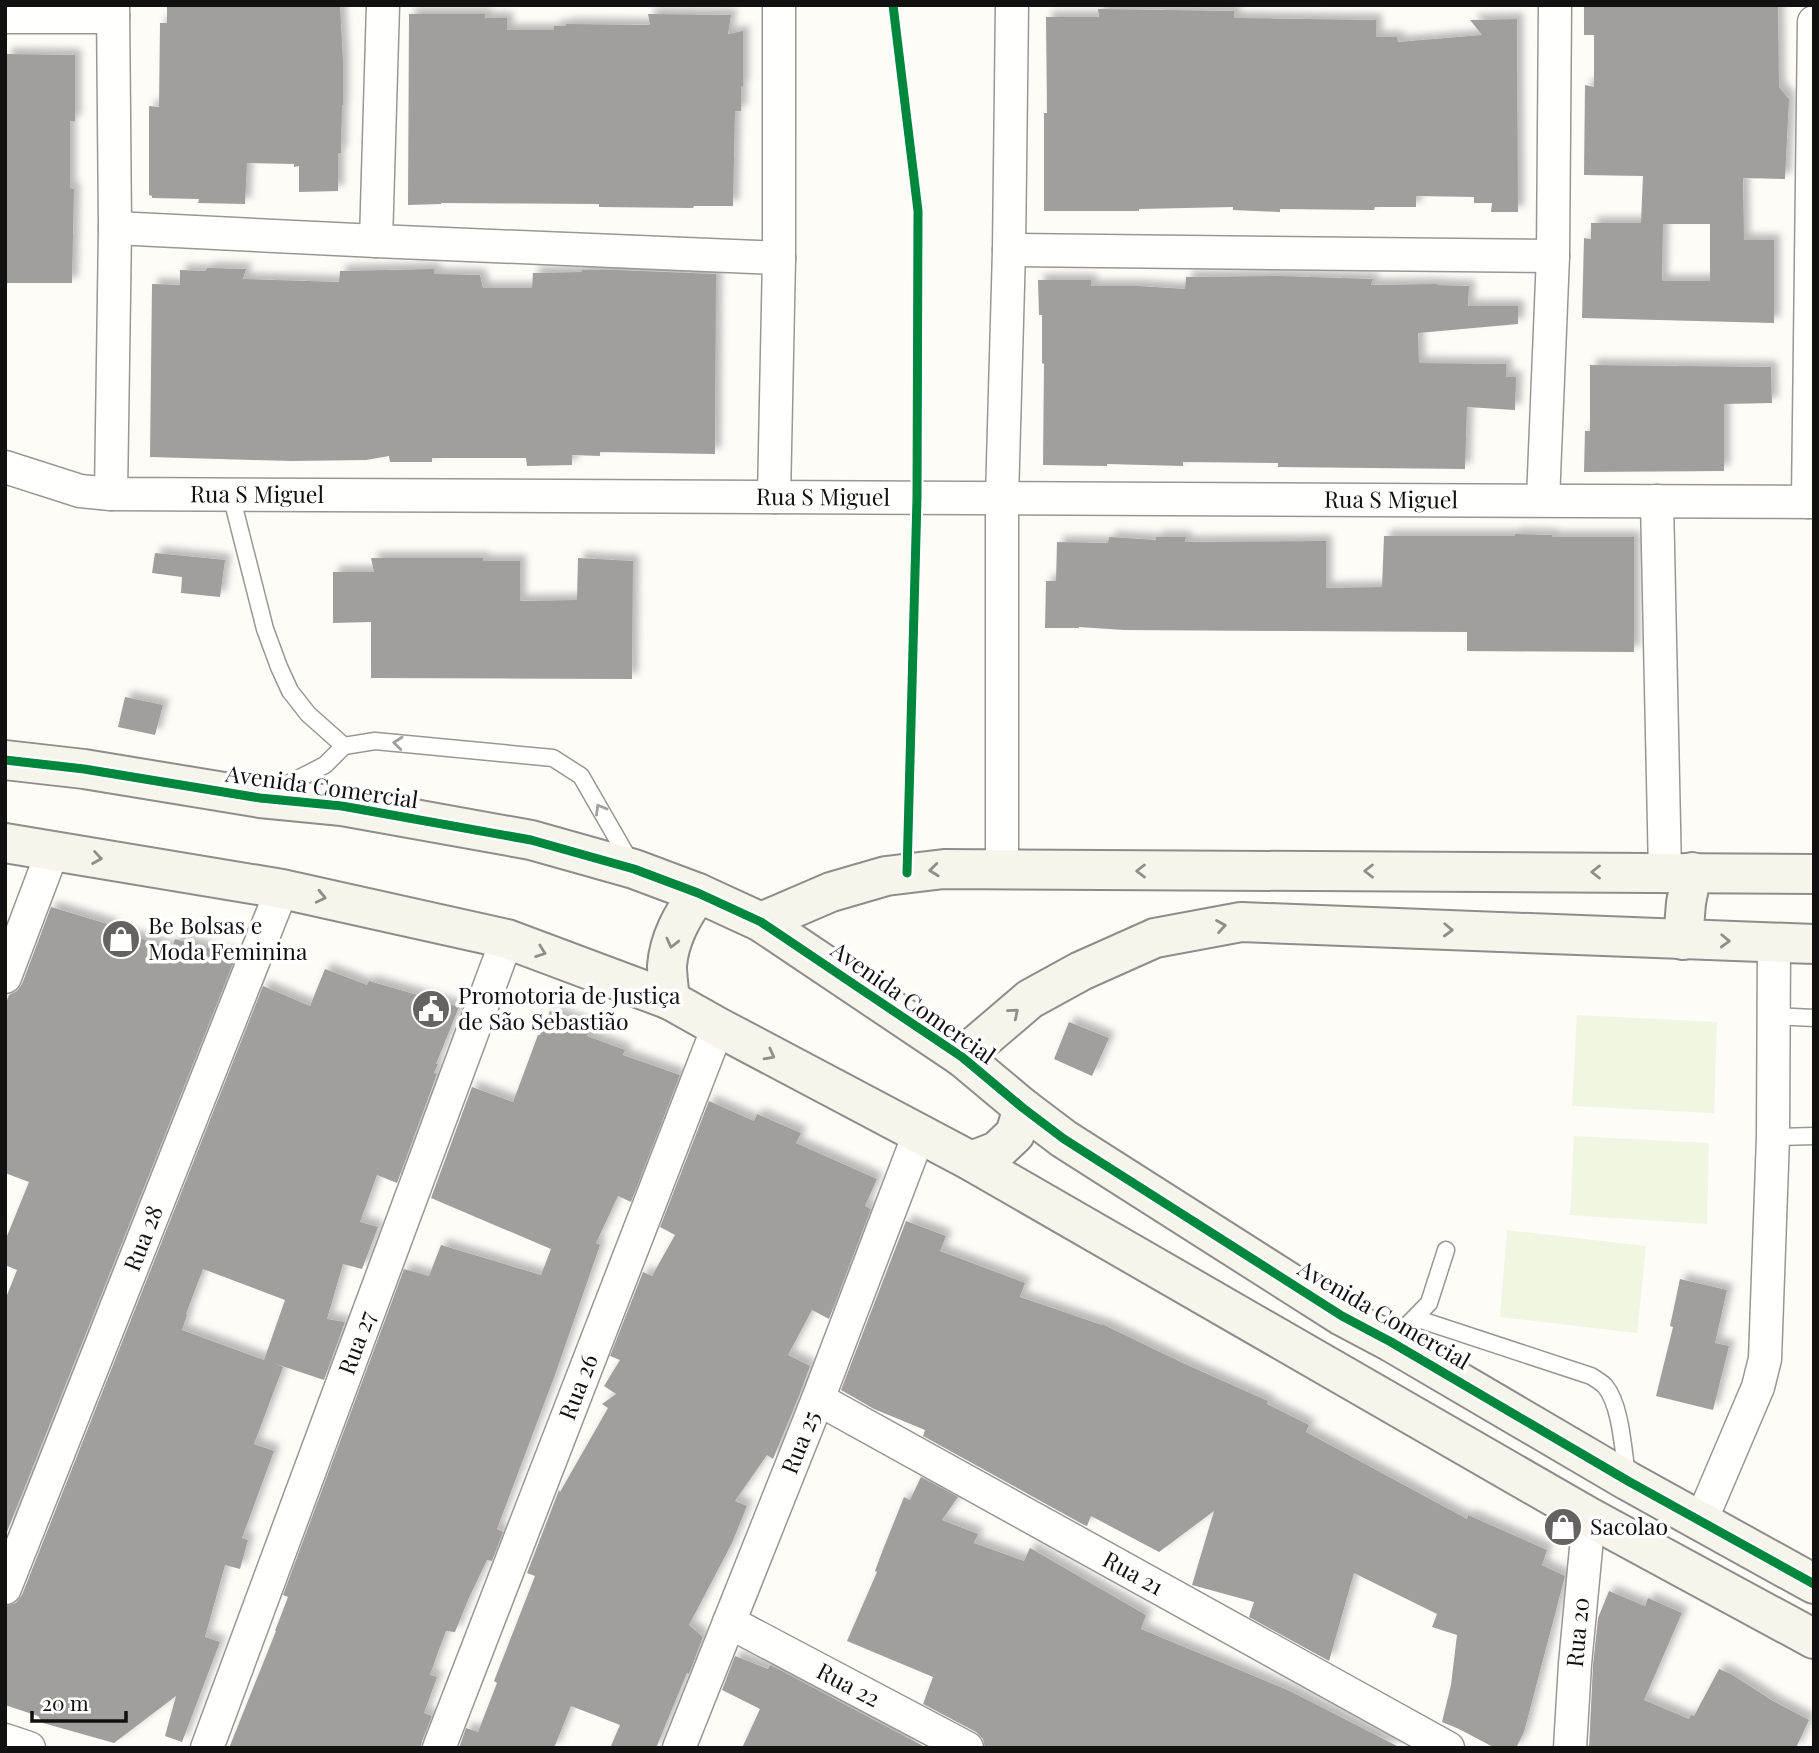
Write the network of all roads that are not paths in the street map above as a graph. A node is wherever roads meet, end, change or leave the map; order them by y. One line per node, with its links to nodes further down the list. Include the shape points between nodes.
1 (383, 5): 9 (street)
2 (779, 5): 12 (street)
3 (1012, 5): 10 (street)
4 (1555, 5): 11 (street)
5 (113, 11): 6 (street); 8 (street)
6 (5, 17)
7 (1814, 22): 20 (street)
8 (115, 228): 9 (street); 14 (street)
9 (376, 241): 12 (street)
10 (1009, 250): 11 (street); 17 (street)
11 (1553, 256): 18 (street)
12 (779, 258): 16 (street)
13 (5, 467): 14 (street, Rua S Miguel, via 80,491)
14 (111, 494): 15 (street, Rua S Miguel)
15 (231, 495): 16 (street, Rua S Miguel); 21 (lane, via 279,667 308,714)
16 (774, 497): 17 (street, Rua S Miguel)
17 (1002, 498): 18 (street, Rua S Miguel); 27 (street)
18 (1543, 500): 19 (street, Rua S Miguel)
19 (1657, 501): 20 (street, Rua S Miguel); 28 (street)
20 (1811, 502)
21 (344, 746): 23 (lane, via 325,765); 26 (lane, one-way to 21, via 581,776 553,758 375,741)
22 (5, 760): 23 (street, Avenida Comercial)
23 (260, 798): 26 (street, Avenida Comercial, via 342,806 531,840)
24 (5, 844): 25 (street)
25 (54, 850): 30 (street, one-way to 30); 37 (street)
26 (634, 869): 31 (street, Avenida Comercial)
27 (1002, 870): 28 (street, one-way to 27); 32 (street, one-way to 32, via 944,869 886,876 831,892)
28 (1678, 872): 29 (street); 34 (street, via 1686,903)
29 (1814, 874)
30 (282, 889): 33 (street, one-way to 33); 55 (street, Rua 28)
31 (698, 893): 32 (street, Avenida Comercial); 38 (street, one-way to 38, via 673,936 667,965)
32 (761, 922): 42 (street, Avenida Comercial)
33 (507, 939): 38 (street, one-way to 38); 61 (street, Rua 27)
34 (1683, 940): 35 (street, one-way to 35); 42 (street, one-way to 34, via 1030,999 1081,971 1155,938 1241,922)
35 (1774, 943): 36 (street); 39 (street)
36 (1814, 944)
37 (5, 976)
38 (670, 1000): 41 (street)
39 (1774, 1016): 40 (lane); 46 (street)
40 (1814, 1018)
41 (718, 1027): 44 (street, one-way to 44); 62 (street, Rua 26)
42 (962, 1057): 43 (street, Avenida Comercial)
43 (1023, 1108): 47 (street, via 1015,1134 997,1151); 49 (street, Avenida Comercial, via 1342,1316)
44 (919, 1134): 47 (street); 50 (street, Rua 25)
45 (1814, 1136): 46 (lane)
46 (1773, 1137): 53 (street, via 1765,1359 1758,1387)
47 (971, 1161): 52 (street)
48 (1446, 1250): 49 (lane, via 1429,1303)
49 (1403, 1330): 51 (street, Avenida Comercial); 51 (lane, via 1591,1376 1603,1383 1616,1406)
50 (818, 1399): 57 (street, Rua 25); 65 (street, Rua 21)
51 (1628, 1481): 53 (street, Avenida Comercial)
52 (1589, 1517): 56 (street); 66 (street, Rua 20)
53 (1701, 1521): 54 (street, Avenida Comercial)
54 (1809, 1581): 56 (street, via 1789,1590)
55 (5, 1588)
56 (1780, 1621): 58 (street)
57 (729, 1622): 63 (street, Rua 25); 64 (street, Rua 22)
58 (1814, 1639)
59 (5, 1740): 60 (street)
60 (29, 1748)
61 (207, 1748)
62 (439, 1748)
63 (679, 1748)
64 (967, 1748)
65 (1448, 1748)
66 (1570, 1748)

